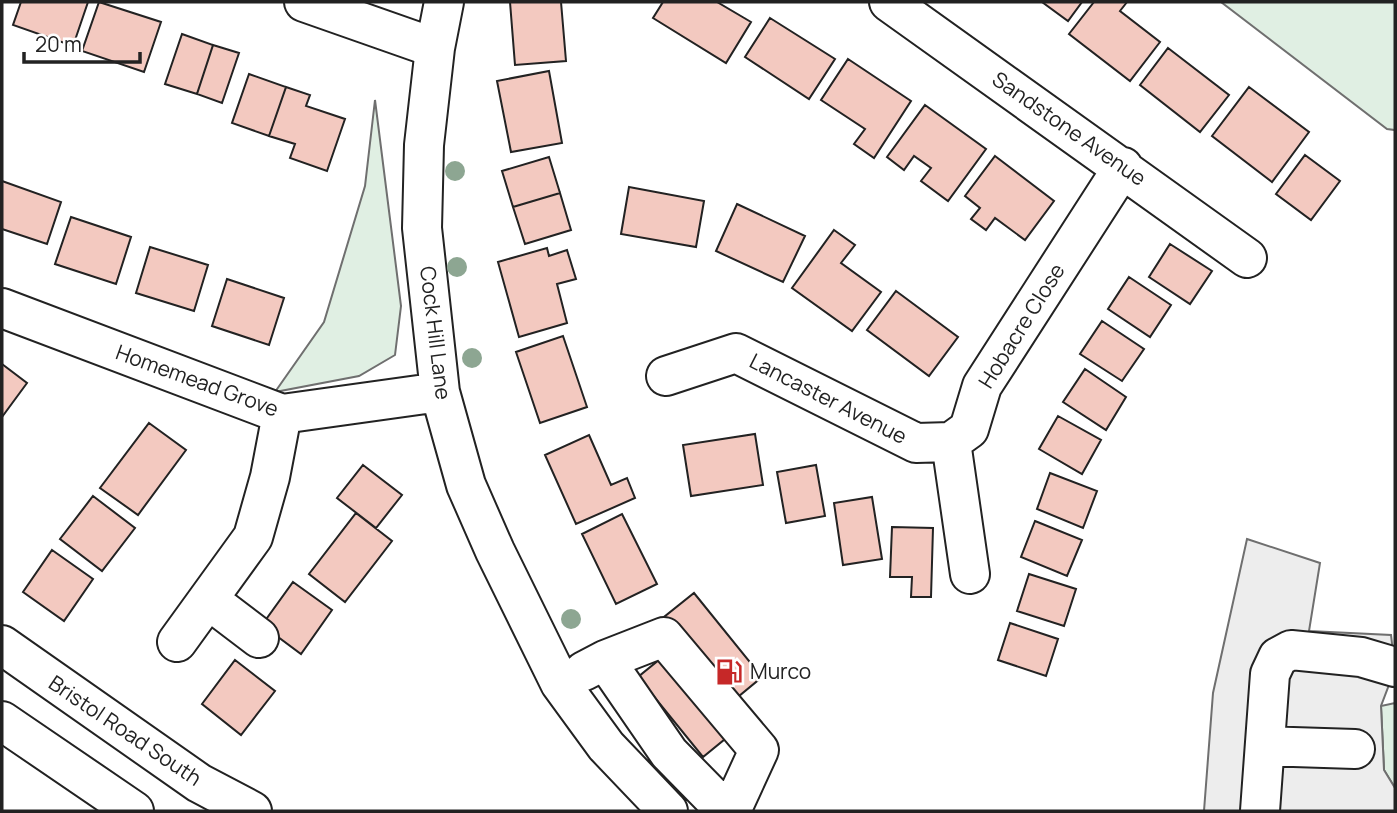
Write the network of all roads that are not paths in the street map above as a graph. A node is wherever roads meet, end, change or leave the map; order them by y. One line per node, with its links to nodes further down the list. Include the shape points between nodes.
1 (304, 2): 4 (main road)
2 (444, 2): 4 (main road, Cock Hill Lane)
3 (889, 2): 5 (main road, Sandstone Avenue)
4 (435, 48): 9 (main road, Cock Hill Lane, via 424,145 422,228)
5 (1123, 167): 6 (main road, Sandstone Avenue); 11 (main road, Hobacre Close, via 982,386 969,429)
6 (1247, 258)
7 (2, 308): 10 (main road, Homemead Grove)
8 (666, 376): 11 (main road, Lancaster Avenue, via 736,353 916,443)
9 (440, 392): 10 (main road, Homemead Grove); 19 (main road, Cock Hill Lane, via 467,485)
10 (282, 414): 13 (main road, via 253,537)
11 (951, 442): 12 (main road)
12 (970, 574)
13 (209, 600): 14 (main road); 15 (main road)
14 (259, 638)
15 (177, 642)
16 (2, 645): 24 (main road, Bristol Road South, via 199,783)
17 (605, 660): 19 (main road); 26 (main road, via 669,753); 26 (main road, via 664,637 759,750)
18 (1395, 667): 21 (main road, via 1361,657 1291,650 1278,657 1270,674)
19 (560, 683): 25 (main road, Cock Hill Lane, via 606,746)
20 (2, 721): 23 (main road)
21 (1265, 746): 22 (main road); 27 (main road)
22 (1355, 748)
23 (134, 811)
24 (252, 811)
25 (667, 811)
26 (729, 811)
27 (1260, 811)

